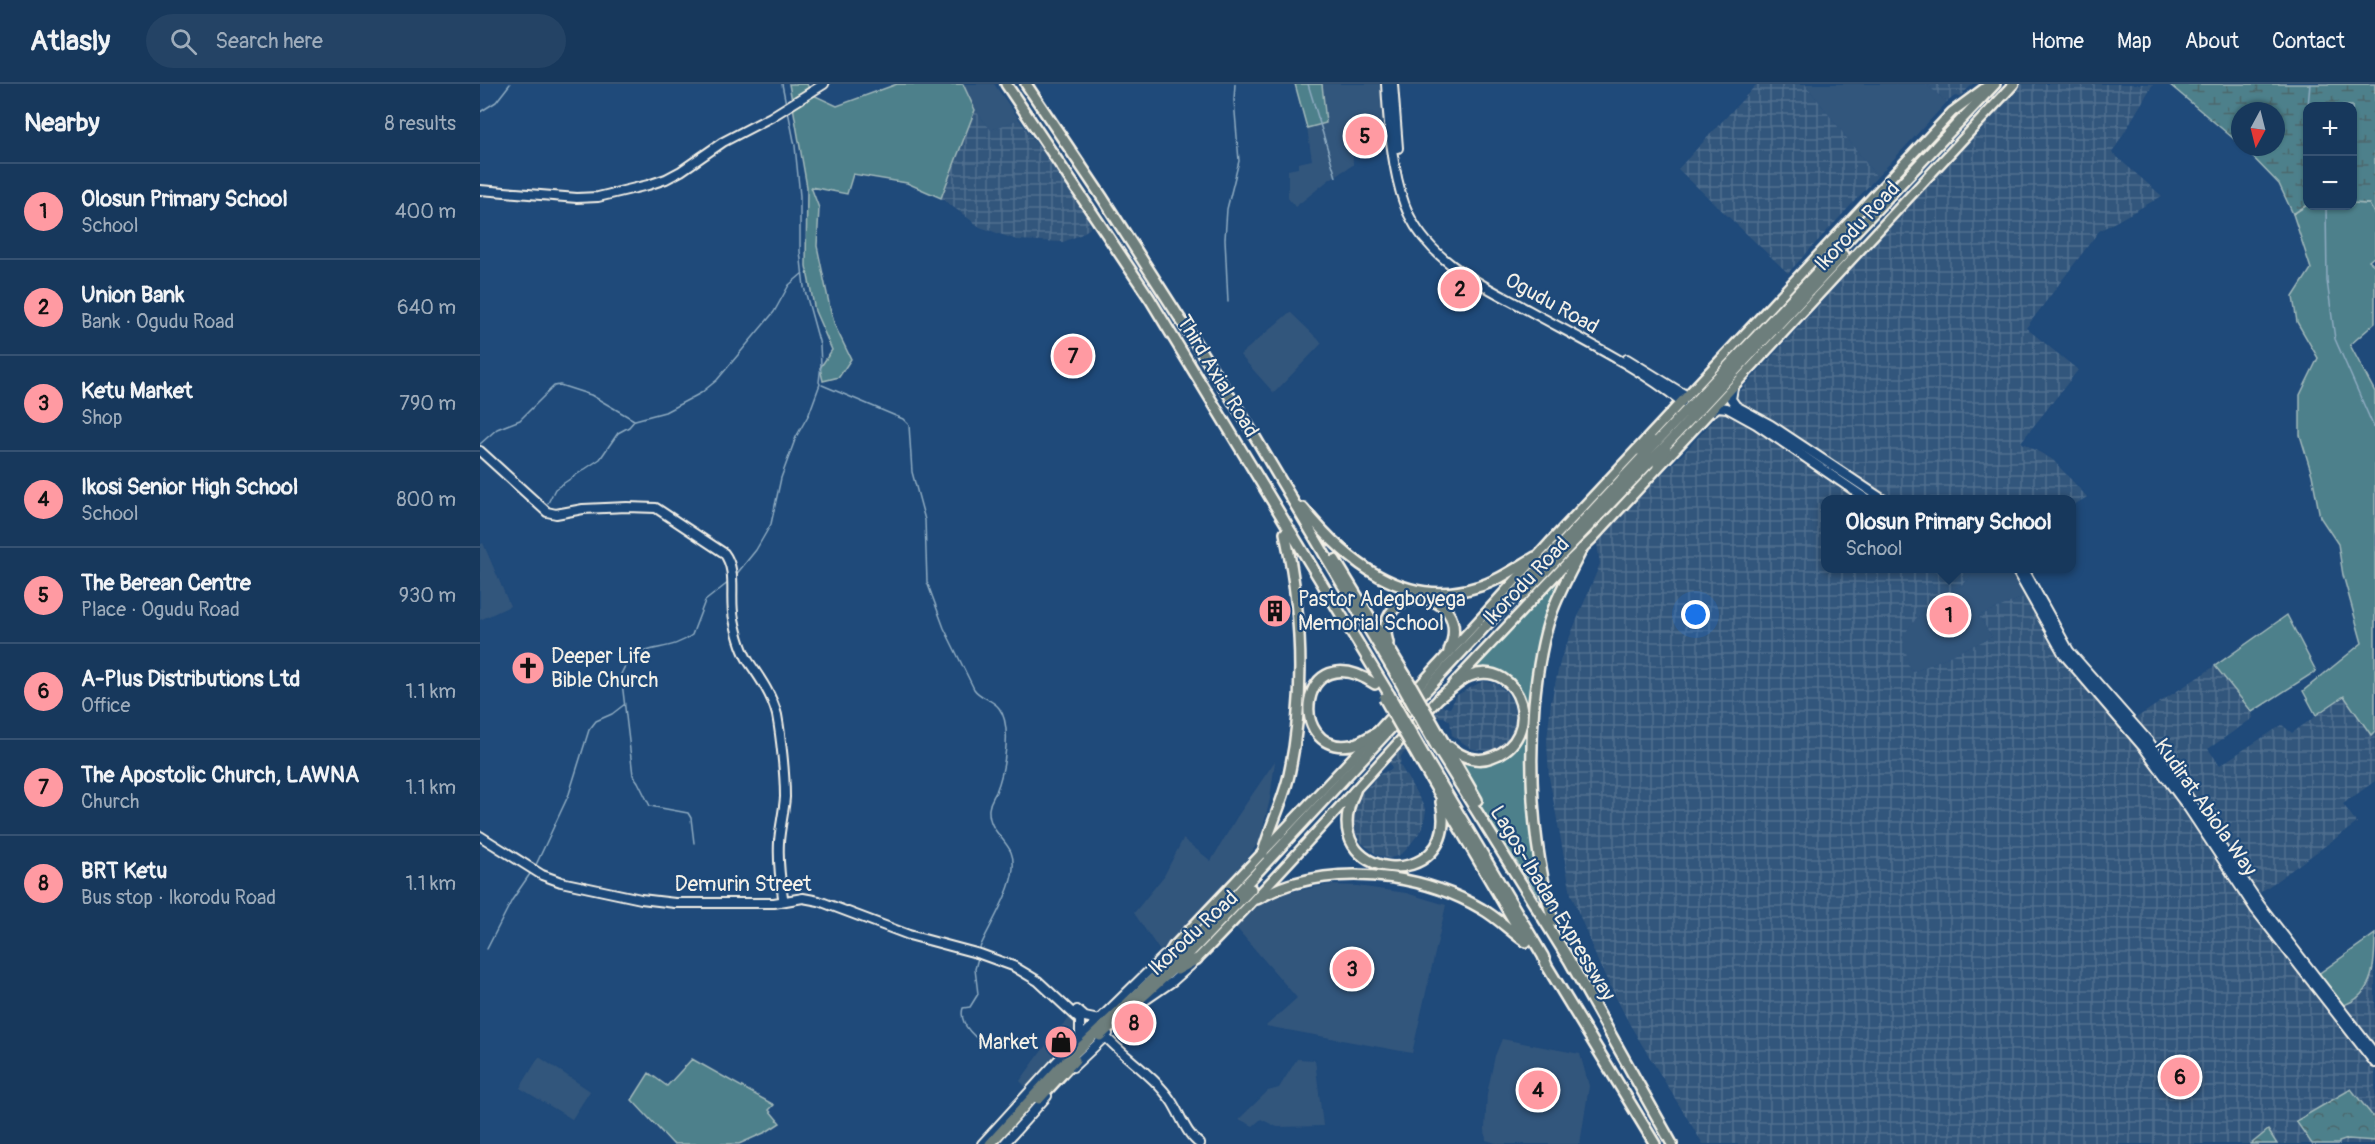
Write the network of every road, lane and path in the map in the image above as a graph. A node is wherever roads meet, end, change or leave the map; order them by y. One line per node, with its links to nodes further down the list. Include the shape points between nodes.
1 (1006, 84): 21 (highway, Third Axial Road, via 1150,299)
2 (1026, 84): 18 (highway, Third Axial Road, via 1209,363)
3 (1386, 84): 12 (street, Ogudu Road, via 1403,200 1432,248 1464,274)
4 (1392, 84): 12 (street, Ogudu Road, via 1407,194 1416,218 1436,247 1467,270 1636,364)
5 (1990, 84): 12 (main road, Ikorodu Road, via 1952,112)
6 (1995, 84): 14 (highway, Ikorodu Road)
7 (2001, 84): 14 (highway, Ikorodu Road)
8 (2014, 84): 11 (main road, Ikorodu Road)
9 (822, 85): 10 (street, via 666,180 598,197)
10 (480, 188)
11 (1733, 388): 13 (main road, Ikorodu Road); 20 (street, via 1731,399 1736,406)
12 (1684, 399): 15 (main road, Ikorodu Road)
13 (1704, 417): 17 (main road, Ikorodu Road); 19 (street, via 1718,407 1732,410)
14 (1665, 439): 15 (highway); 17 (highway); 52 (highway, Ikorodu Road)
15 (1638, 450): 25 (main road, Ikorodu Road)
16 (480, 452): 43 (street, via 540,507 552,513 653,508 729,560 734,619 741,645 766,687 776,713 785,793 779,844)
17 (1658, 466): 24 (main road, Ikorodu Road)
18 (1276, 474): 22 (highway); 30 (highway, Third Axial Road)
19 (1861, 495)
20 (1876, 495)
21 (1270, 498): 23 (highway); 32 (highway, Third Axial Road)
22 (1303, 508): 25 (highway, via 1322,532 1364,568 1408,588 1435,592 1476,588); 29 (highway)
23 (1285, 533): 31 (highway); 41 (highway, via 1297,599 1300,685 1289,773)
24 (1582, 549): 33 (main road, Ikorodu Road); 45 (highway, via 1546,629 1533,720 1534,829)
25 (1535, 557): 28 (main road, Ikorodu Road)
26 (2018, 573): 34 (street, Kudirat Abiola Way, via 2064,655)
27 (2026, 573): 34 (street, Kudirat Abiola Way, via 2069,651)
28 (1449, 651): 29 (highway, via 1454,631 1451,619 1444,608 1419,598 1404,601 1388,618 1385,630); 35 (main road, Ikorodu Road)
29 (1392, 653): 30 (highway)
30 (1403, 679): 36 (highway, Lagos-Ibadan Expressway, bridge)
31 (1375, 684): 32 (highway); 35 (highway, via 1354,672 1330,673 1314,686 1308,714 1318,735 1332,743 1354,744)
32 (1386, 696): 37 (highway, Lagos-Ibadan Expressway, bridge)
33 (1440, 697): 36 (highway, via 1468,677 1494,675 1519,695 1523,714 1515,741 1488,759 1465,757); 38 (main road, Ikorodu Road)
34 (2108, 700): 56 (street, Kudirat Abiola Way, via 2165,762 2260,905); 57 (street, Kudirat Abiola Way, via 2174,787 2296,964)
35 (1376, 733): 41 (main road, Ikorodu Road)
36 (1440, 743): 45 (highway); 50 (highway, Lagos-Ibadan Expressway)
37 (1423, 759): 39 (highway); 51 (highway, Lagos-Ibadan Expressway)
38 (1355, 791): 39 (highway, via 1347,817 1351,842 1362,856 1388,868 1417,863 1437,846 1444,818); 44 (main road, Ikorodu Road)
39 (1439, 794): 46 (highway)
40 (480, 834): 42 (street, Demurin Street)
41 (1263, 853): 47 (main road, Ikorodu Road)
42 (536, 869): 43 (street, Demurin Street, via 654,897); 48 (street, Demurin Street, via 561,882 654,901 742,903 811,899 909,935)
43 (783, 897): 48 (street, Demurin Street, via 820,898)
44 (1257, 899): 46 (highway, via 1293,883 1329,877 1357,875 1406,880 1456,895); 49 (main road, Ikorodu Road)
45 (1553, 921): 50 (highway)
46 (1526, 942): 51 (highway)
47 (1173, 946): 52 (highway); 53 (street, Ikorodu Road)
48 (977, 951): 53 (street, Demurin Street, via 1028,969 1085,1017); 55 (street, Demurin Street, via 1027,972 1043,985 1080,1020)
49 (1197, 959): 52 (highway); 54 (street, Ikorodu Road)
50 (1569, 960): 64 (highway, Lagos-Ibadan Expressway)
51 (1547, 966): 63 (highway, Lagos-Ibadan Expressway)
52 (1161, 975): 53 (highway, Ikorodu Road); 60 (highway, Ikorodu Road)
53 (1099, 1023): 55 (street, Ikorodu Road); 59 (highway, Ikorodu Road)
54 (1105, 1036): 61 (street, Ikorodu Road); 62 (street, via 1160,1085)
55 (1080, 1038): 58 (street, Ikorodu Road)
56 (2375, 1054)
57 (2375, 1063)
58 (982, 1144)
59 (990, 1144)
60 (998, 1144)
61 (1004, 1144)
62 (1200, 1144)
63 (1655, 1144)
64 (1672, 1144)

